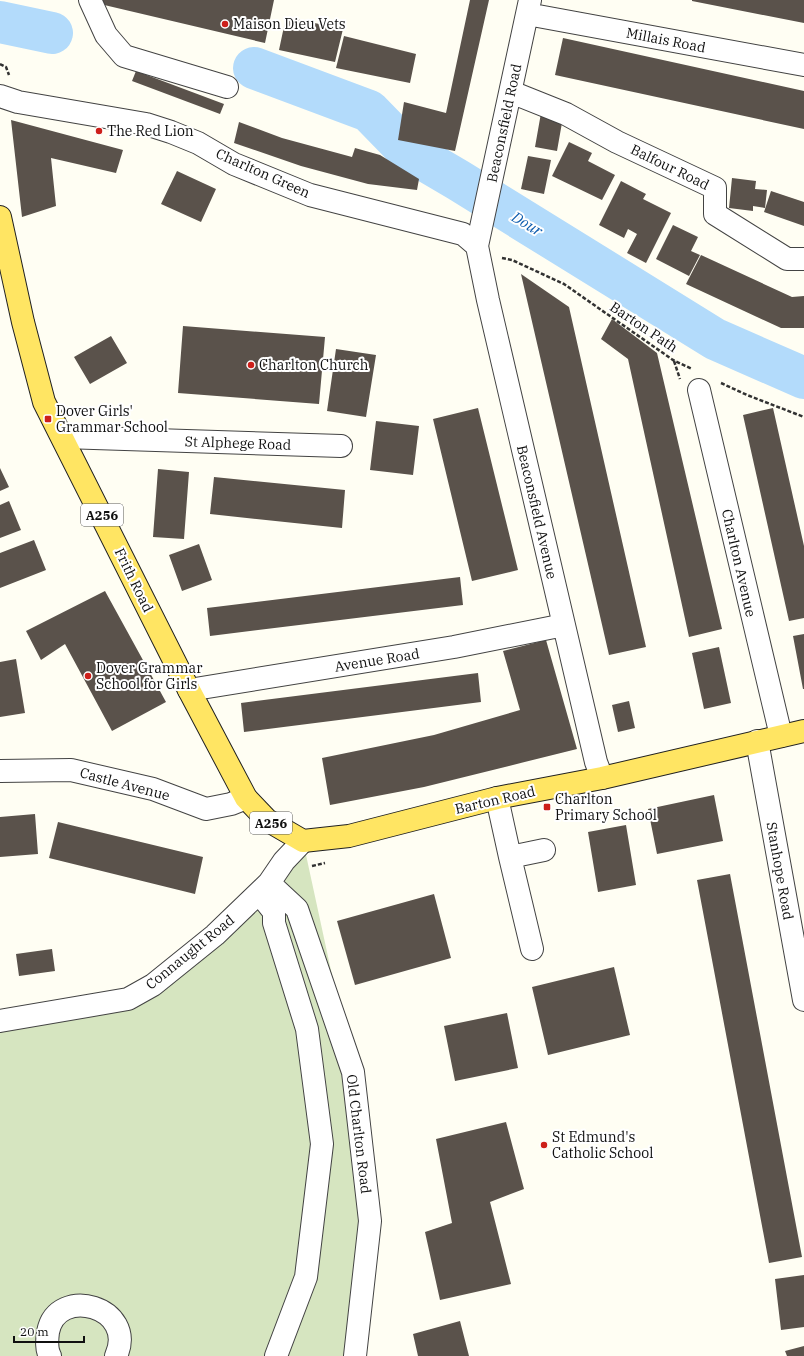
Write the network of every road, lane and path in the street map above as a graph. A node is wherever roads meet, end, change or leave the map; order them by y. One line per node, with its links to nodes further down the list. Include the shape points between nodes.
1 (90, 0): 6 (street, via 106,35 124,56)
2 (529, 7): 4 (street, Millais Road); 7 (street, Beaconsfield Road)
3 (0, 64): 5 (path)
4 (804, 65)
5 (6, 66)
6 (227, 87)
7 (511, 92): 10 (street, Beaconsfield Road); 12 (street, Balfour Road, via 566,114 617,142 715,188 715,214 787,259)
8 (0, 96): 10 (street, Charlton Green, via 18,102 146,124 198,143 234,164 310,195 463,234)
9 (0, 217): 11 (main road, Frith Road / A256)
10 (477, 246): 13 (path, Barton Path, via 494,256 512,260 564,284 673,360); 18 (street, Beaconsfield Avenue)
11 (4, 258): 16 (main road, Frith Road / A256, via 44,402)
12 (804, 258)
13 (696, 380): 21 (street, Charlton Avenue)
14 (720, 382): 15 (path)
15 (804, 417)
16 (64, 437): 17 (street, St Alphege Road); 19 (main road, Frith Road / A256)
17 (341, 446)
18 (564, 625): 19 (street, Avenue Road, via 454,647); 24 (street, Beaconsfield Avenue)
19 (189, 690): 25 (main road, Frith Road / A256)
20 (804, 731): 21 (main road, Barton Road / A256)
21 (781, 736): 22 (main road, Barton Road / A256)
22 (757, 741): 24 (main road, Barton Road / A256); 32 (street, Stanhope Road)
23 (0, 771): 25 (street, Castle Avenue, via 71,770 153,789 206,809)
24 (602, 778): 26 (main road, Barton Road / A256)
25 (246, 798): 27 (main road, Frith Road / A256, via 267,820)
26 (497, 798): 27 (main road, Barton Road / A256, via 349,836); 29 (street)
27 (303, 840): 30 (street, Connaught Road)
28 (544, 850): 29 (street)
29 (510, 857): 31 (street)
30 (264, 888): 33 (street, Connaught Road, via 215,935 160,980 128,998); 36 (street, via 274,912 274,923 307,1029 322,1144 306,1277); 37 (street, Old Charlton Road, via 297,909 353,1072 370,1221)
31 (532, 949)
32 (804, 1000)
33 (0, 1021)
34 (45, 1355): 35 (street, via 49,1328 55,1318 64,1310 88,1305 105,1312 117,1326 120,1338)
35 (116, 1356)
36 (276, 1356)
37 (355, 1356)

